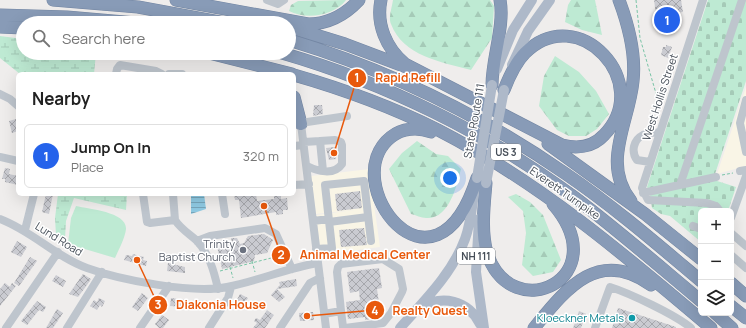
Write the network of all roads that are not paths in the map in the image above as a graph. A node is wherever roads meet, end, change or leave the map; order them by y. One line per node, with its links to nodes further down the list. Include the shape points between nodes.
1 (53, 0): 17 (highway, via 138,7)
2 (176, 0): 14 (highway)
3 (268, 0): 4 (street, via 278,4)
4 (284, 0)
5 (359, 0): 20 (highway, via 338,17 313,24)
6 (381, 0): 33 (highway, via 380,19 386,42 401,61)
7 (500, 0): 35 (highway, via 501,19 492,66)
8 (532, 0): 35 (main road, State Route 111 / NH 111, via 511,34)
9 (550, 0): 36 (main road, State Route 111 / NH 111, via 520,45)
10 (619, 0): 24 (highway)
11 (626, 0): 24 (highway)
12 (703, 0): 43 (street, West Hollis Street)
13 (742, 0): 59 (street)
14 (222, 8): 18 (highway); 19 (highway)
15 (0, 15): 16 (highway)
16 (34, 16)
17 (187, 16)
18 (251, 16)
19 (262, 16)
20 (296, 22)
21 (0, 27): 22 (highway)
22 (16, 28)
23 (296, 28): 33 (highway)
24 (629, 36): 69 (highway, via 633,81 616,165 626,195)
25 (296, 42): 89 (highway, Everett Turnpike / US 3, via 353,62 415,88 516,141 599,198)
26 (296, 58): 95 (highway, Everett Turnpike / US 3, via 392,94 500,149 590,209)
27 (237, 60): 28 (highway)
28 (257, 65): 31 (highway); 32 (highway)
29 (116, 72): 30 (street, via 120,65)
30 (158, 72)
31 (270, 72)
32 (285, 72)
33 (418, 72): 40 (highway)
34 (296, 75): 47 (highway, via 395,111 432,127)
35 (492, 85): 56 (main road, State Route 111 / NH 111, bridge)
36 (504, 90): 40 (highway, via 518,61 532,46 549,38 569,35 594,43 607,56 617,76 619,100 616,116 607,132 595,142 580,147 562,145); 56 (main road, State Route 111 / NH 111, bridge)
37 (0, 94): 39 (street)
38 (746, 100): 48 (street, via 740,123)
39 (16, 104)
40 (495, 110): 69 (highway, via 542,140)
41 (347, 116): 42 (street)
42 (297, 124): 45 (street)
43 (660, 132): 51 (street, West Hollis Street); 51 (street, via 645,134 639,138 633,149 633,155 637,160)
44 (320, 141): 45 (street); 53 (street); 53 (street, via 338,141 342,145 343,161 339,168)
45 (304, 144): 46 (street); 52 (street)
46 (296, 146)
47 (468, 148): 56 (highway, via 424,130 400,132 386,141 378,154 375,172 377,190 384,210 397,226 411,234 430,236 446,230 459,218); 60 (highway)
48 (746, 152)
49 (0, 157): 50 (street)
50 (16, 161)
51 (650, 162): 65 (street, West Hollis Street, via 642,188)
52 (307, 166): 53 (street); 57 (street)
53 (323, 171)
54 (716, 177): 59 (street)
55 (744, 177): 67 (street)
56 (481, 181): 60 (highway, via 484,233 489,258 505,284 531,295 547,292 560,283 570,271 573,255 570,233 562,216); 100 (main road, State Route 111 / NH 111, via 461,249 446,274); 109 (main road, State Route 111 / NH 111, via 476,262)
57 (309, 184): 58 (street); 73 (street)
58 (296, 185)
59 (680, 185): 65 (street)
60 (537, 190): 113 (highway, via 602,237)
61 (34, 196): 75 (street)
62 (144, 196): 72 (street, via 147,222 150,224)
63 (173, 196): 72 (street)
64 (222, 196): 68 (street)
65 (646, 197): 66 (street, via 707,203)
66 (718, 208)
67 (734, 209)
68 (225, 214)
69 (645, 214): 82 (highway)
70 (368, 218): 74 (street); 74 (street, via 364,181 325,185); 78 (street)
71 (0, 219): 75 (street, Lund Road)
72 (175, 220): 77 (street)
73 (313, 221): 74 (street); 80 (street)
74 (329, 221): 80 (street, via 332,248)
75 (25, 230): 81 (street, Lund Road)
76 (734, 236): 79 (street)
77 (197, 241): 86 (street, via 210,236 261,228 270,230 276,234); 93 (street, via 208,259)
78 (371, 241)
79 (746, 246)
80 (316, 250): 84 (street)
81 (58, 252): 87 (street, Lund Road, via 82,266); 102 (street)
82 (698, 257)
83 (734, 258): 85 (street)
84 (318, 263): 86 (street, Lund Road); 88 (street)
85 (746, 268)
86 (292, 269): 91 (street, Lund Road)
87 (102, 272): 90 (street, Lund Road); 103 (street)
88 (320, 278): 98 (street); 106 (street, via 310,284)
89 (700, 280)
90 (169, 286): 93 (street, Lund Road); 104 (street)
91 (233, 286): 93 (street, Lund Road); 105 (street)
92 (734, 286): 94 (highway)
93 (218, 289)
94 (746, 296)
95 (698, 299)
96 (734, 308): 101 (highway)
97 (341, 312): 97 (street, via 337,272 341,264 383,259 399,270 403,289 383,323 345,328); 98 (street)
98 (324, 314): 107 (street)
99 (718, 316): 114 (highway)
100 (410, 317): 108 (main road, State Route 111 / NH 111); 109 (main road, via 430,303 441,300 453,301 470,310)
101 (746, 318)
102 (6, 328)
103 (67, 328)
104 (140, 328)
105 (209, 328)
106 (280, 328)
107 (326, 328)
108 (400, 328)
109 (483, 328)
110 (534, 328): 113 (highway, via 576,282 591,274 611,270 628,273 643,280)
111 (596, 328): 112 (street, via 610,287 621,290)
112 (691, 328)
113 (711, 328)
114 (732, 328)

